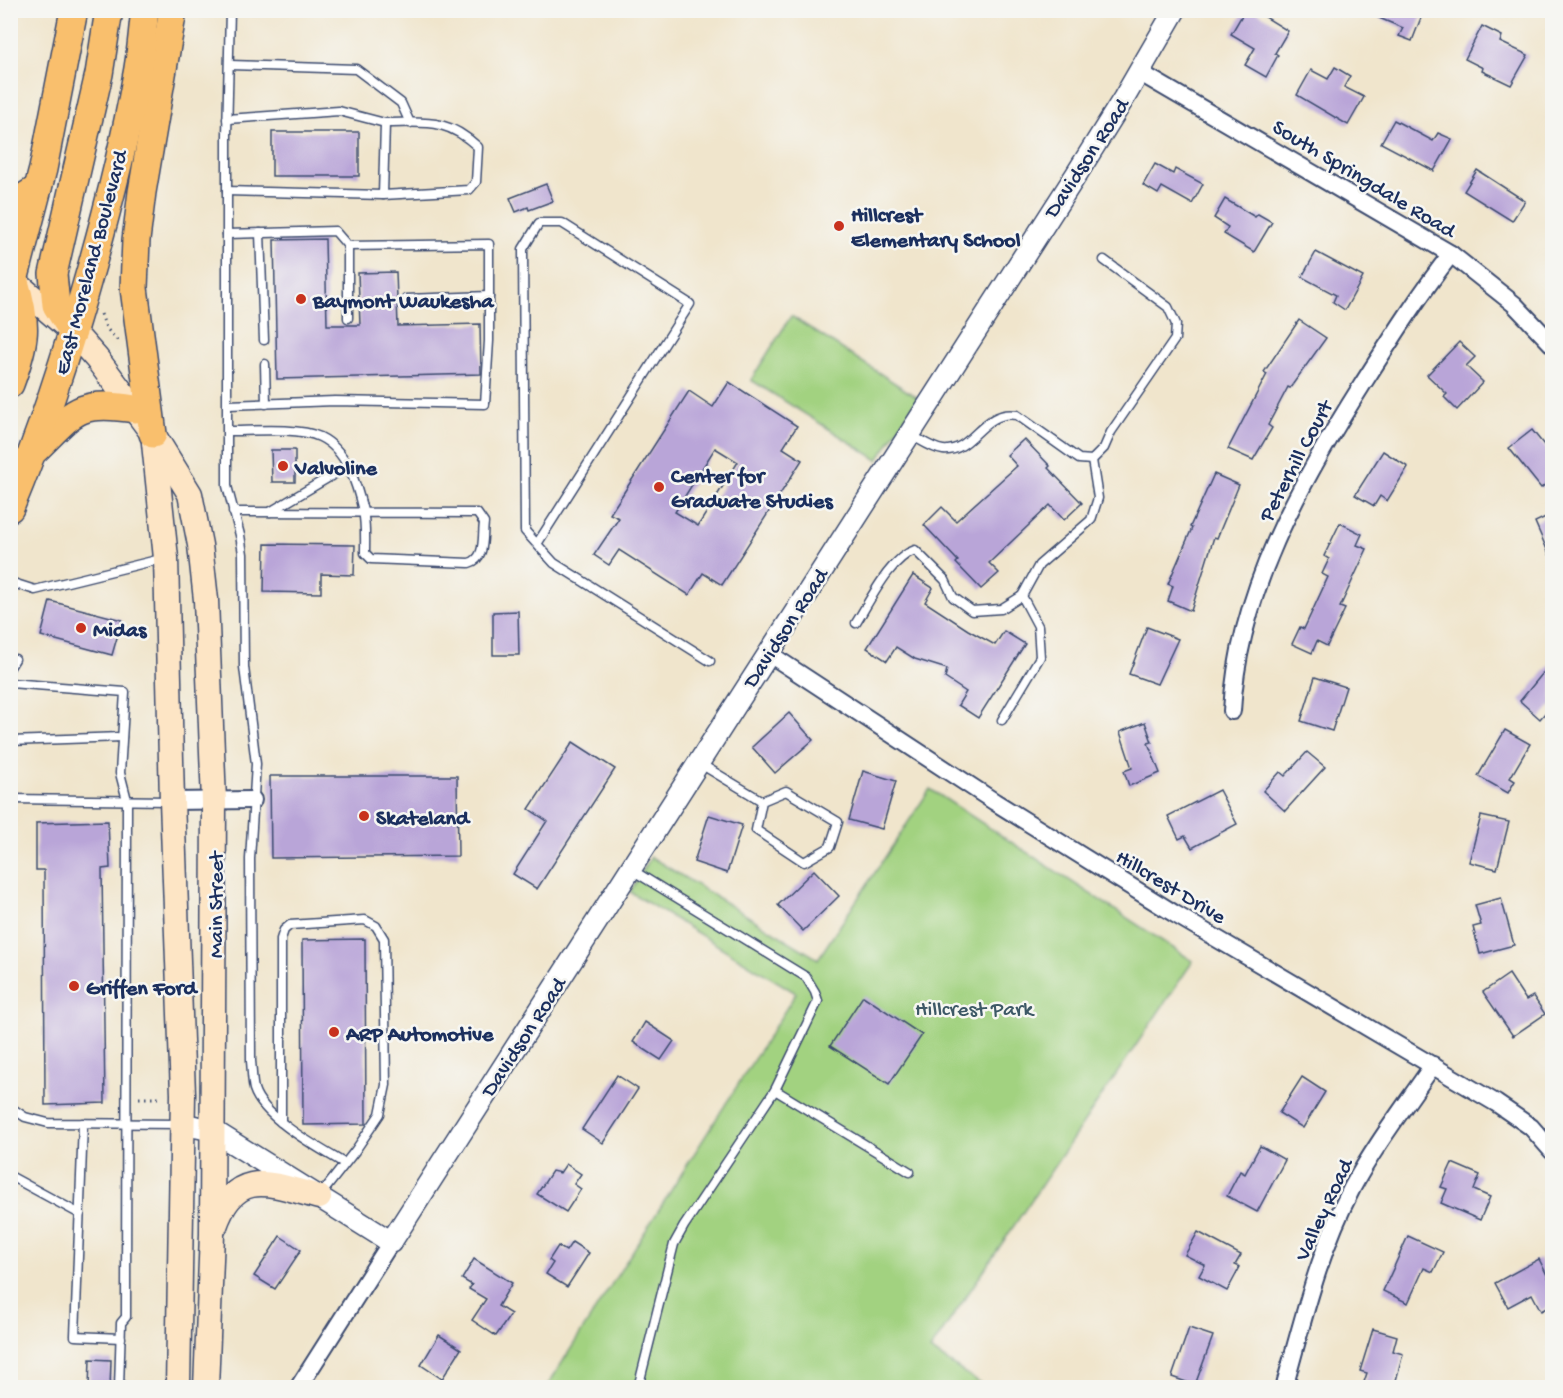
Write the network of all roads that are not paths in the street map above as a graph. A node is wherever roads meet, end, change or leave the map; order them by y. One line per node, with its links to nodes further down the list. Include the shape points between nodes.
1 (74, 10): 12 (main road)
2 (109, 10): 25 (main road, via 99,74 53,274 56,304)
3 (145, 10): 25 (main road, East Moreland Boulevard, via 137,77)
4 (173, 10): 34 (main road, via 136,240 134,288)
5 (230, 10): 7 (lane)
6 (1175, 10): 8 (street, Davidson Road)
7 (230, 65): 9 (lane); 11 (lane, via 356,69 400,103)
8 (1139, 72): 19 (street, South Springdale Road); 35 (street, Davidson Road)
9 (227, 118): 10 (lane, via 339,111); 13 (lane)
10 (385, 123): 11 (lane); 14 (lane)
11 (410, 123): 14 (lane, via 437,123 464,134 478,147 476,182 469,190)
12 (38, 188): 15 (main road); 21 (main road)
13 (227, 190): 14 (lane); 17 (lane)
14 (383, 195)
15 (10, 206)
16 (260, 233): 17 (lane); 18 (lane, via 334,231); 26 (lane)
17 (227, 234): 31 (lane)
18 (348, 246): 22 (lane, via 489,244); 24 (lane)
19 (1451, 254): 27 (street, South Springdale Road, via 1514,304); 52 (street, Peterhill Court, via 1376,362 1306,480 1251,607 1233,680)
20 (1104, 260): 37 (lane, via 1168,308 1176,324 1175,339 1104,448)
21 (12, 285): 25 (main road, Main Street); 29 (main road, via 23,308 25,332)
22 (489, 296): 23 (lane); 30 (lane, via 485,404)
23 (406, 299)
24 (348, 318)
25 (73, 333): 32 (main road, Main Street); 36 (main road, East Moreland Boulevard)
26 (264, 340)
27 (1552, 344)
28 (265, 364): 30 (lane)
29 (10, 384)
30 (266, 404): 31 (lane)
31 (228, 405): 33 (lane)
32 (135, 409): 34 (main road, Main Street); 36 (main road, via 109,405 81,409)
33 (228, 431): 38 (lane, via 291,431 320,437); 40 (lane, via 227,486)
34 (153, 434): 44 (main road, Main Street); 48 (main road, Main Street, via 190,494 206,600)
35 (908, 434): 37 (lane, via 943,450 960,448 987,422 1007,413 1017,415 1079,459); 49 (street, Davidson Road)
36 (33, 452): 39 (main road, East Moreland Boulevard)
37 (1092, 460): 46 (lane, via 1098,498 1091,520 1039,565)
38 (348, 466): 41 (lane); 42 (lane)
39 (10, 508)
40 (233, 512): 41 (lane); 59 (lane, via 243,554 244,667 255,764)
41 (270, 513): 42 (lane)
42 (363, 513): 42 (lane, via 365,553 371,560 469,563 481,554 484,523 477,513)
43 (537, 544): 43 (lane, via 525,531 523,249 539,223 562,223 690,304); 50 (lane, via 554,563)
44 (166, 558): 45 (lane, via 35,590); 48 (main road, via 190,572 194,620); 60 (main road, Main Street)
45 (10, 582)
46 (1022, 596): 47 (lane, via 1001,609 972,611 953,597 945,580 915,550 895,563); 53 (lane, via 1038,626 1040,657)
47 (856, 623)
48 (207, 650): 62 (main road, Main Street)
49 (768, 653): 56 (street, Davidson Road); 64 (street, Hillcrest Drive, via 1165,908)
50 (710, 661)
51 (10, 683): 54 (lane, via 125,692)
52 (1232, 711)
53 (1002, 720)
54 (122, 737): 55 (lane); 58 (lane, via 120,773)
55 (10, 741)
56 (698, 762): 61 (lane); 63 (street, Davidson Road)
57 (10, 799): 58 (lane)
58 (127, 800): 60 (lane); 69 (lane)
59 (253, 800): 62 (street); 67 (lane, via 251,1061 254,1090)
60 (172, 801): 62 (street); 70 (main road, Main Street)
61 (762, 801): 61 (lane, via 756,830 804,862 830,847 838,822 786,791)
62 (214, 802): 71 (main road, Main Street)
63 (630, 868): 65 (lane, via 807,977 818,1001); 79 (street, Davidson Road)
64 (1433, 1065): 72 (street, Hillcrest Drive, via 1531,1127); 86 (street, Valley Road, via 1353,1187 1334,1226 1318,1266)
65 (775, 1090): 74 (lane); 85 (lane, via 674,1244)
66 (10, 1107): 68 (lane, via 26,1117 48,1123)
67 (281, 1122): 73 (lane); 73 (lane, via 284,930 290,925 365,920 376,926 384,939 386,1085 381,1114)
68 (83, 1123): 69 (lane); 77 (lane)
69 (128, 1123): 70 (lane); 80 (lane, via 126,1317 121,1323)
70 (182, 1124): 71 (street); 82 (main road, Main Street)
71 (212, 1130): 76 (street); 78 (main road, Main Street)
72 (1552, 1151)
73 (344, 1163): 76 (lane)
74 (910, 1172)
75 (10, 1176): 77 (lane)
76 (320, 1197): 78 (main road, via 268,1184 242,1187 220,1212); 79 (street)
77 (81, 1214): 80 (lane, via 75,1336)
78 (212, 1234): 83 (main road, Main Street)
79 (391, 1242): 84 (street, Davidson Road)
80 (121, 1338): 81 (lane)
81 (119, 1388)
82 (178, 1388)
83 (206, 1388)
84 (298, 1388)
85 (638, 1388)
86 (1284, 1388)

